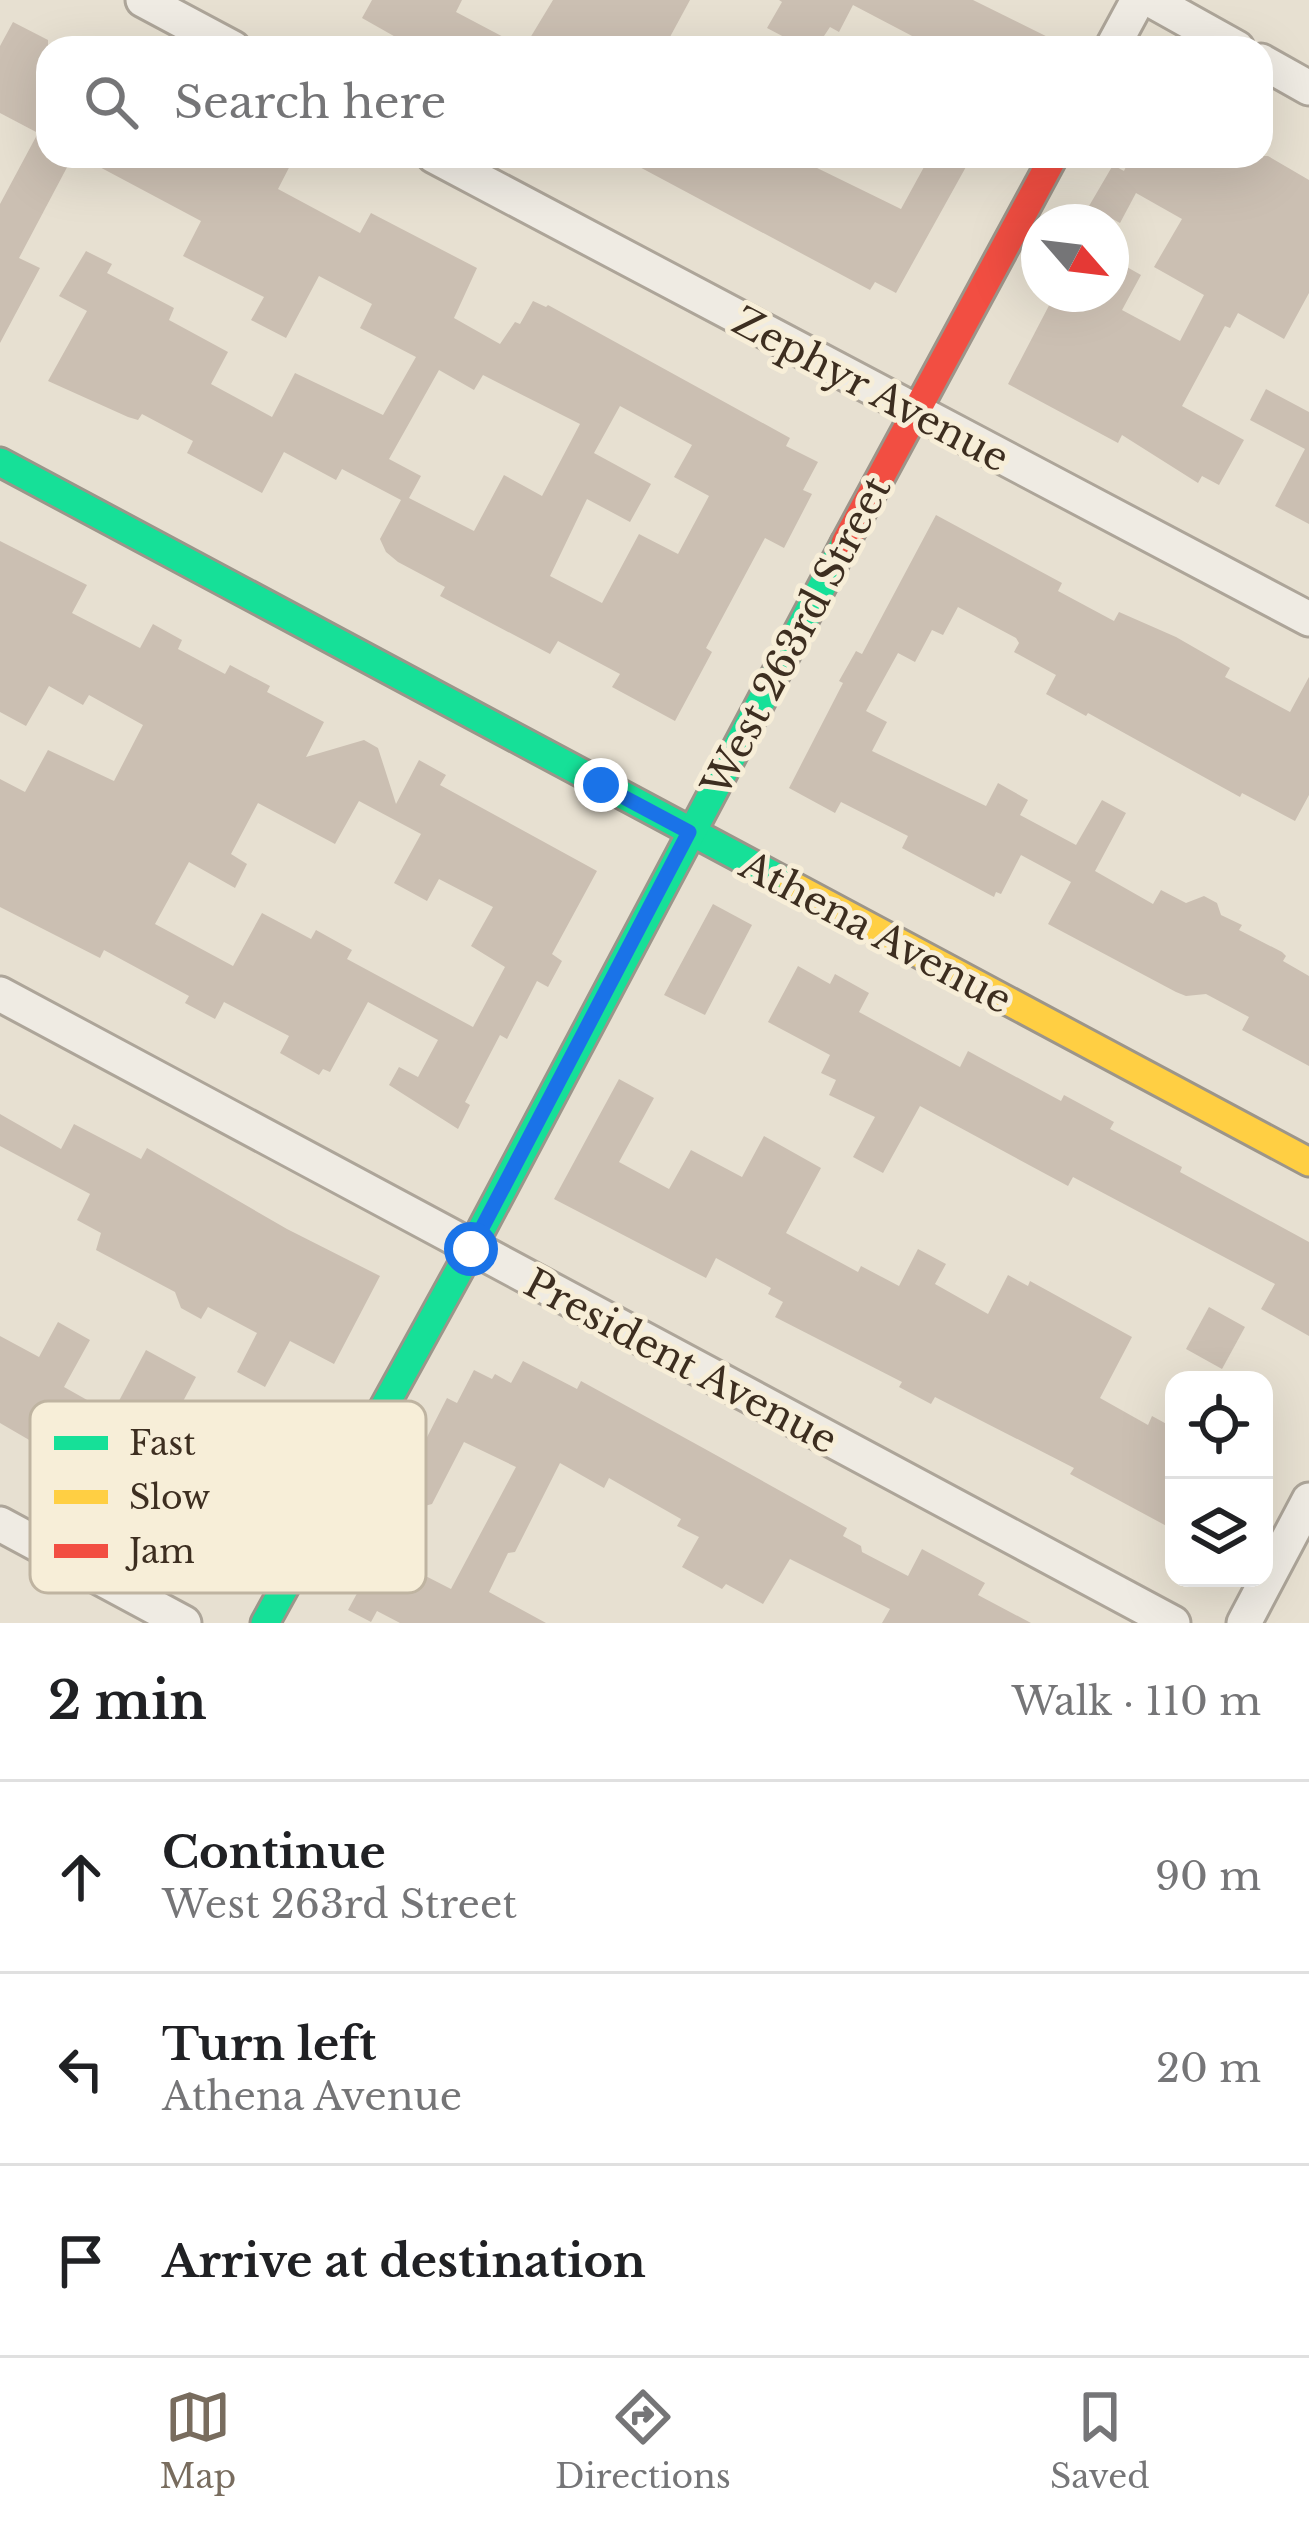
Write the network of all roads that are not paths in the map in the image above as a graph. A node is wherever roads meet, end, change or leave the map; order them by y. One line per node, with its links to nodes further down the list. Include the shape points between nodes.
1 (143, 0): 4 (street)
2 (1138, 0): 5 (street)
3 (1151, 0): 6 (street)
4 (210, 36)
5 (1118, 36)
6 (1216, 36)
7 (1273, 68): 8 (street)
8 (1309, 88)
9 (456, 168): 11 (street, Zephyr Avenue)
10 (1048, 168): 11 (street, West 263rd Street)
11 (916, 414): 13 (street, Zephyr Avenue); 14 (street, West 263rd Street)
12 (0, 462): 14 (street, Athena Avenue)
13 (1309, 619)
14 (689, 832): 16 (street, Athena Avenue); 17 (street, West 263rd Street)
15 (0, 994): 17 (street, President Avenue)
16 (1309, 1162)
17 (471, 1249): 18 (street, West 263rd Street); 26 (street, President Avenue)
18 (388, 1401)
19 (1309, 1500): 27 (street)
20 (0, 1524): 21 (street)
21 (30, 1540)
22 (128, 1593): 24 (street)
23 (282, 1593): 25 (street, West 263rd Street)
24 (184, 1623)
25 (266, 1623)
26 (1174, 1623)
27 (1244, 1623)

